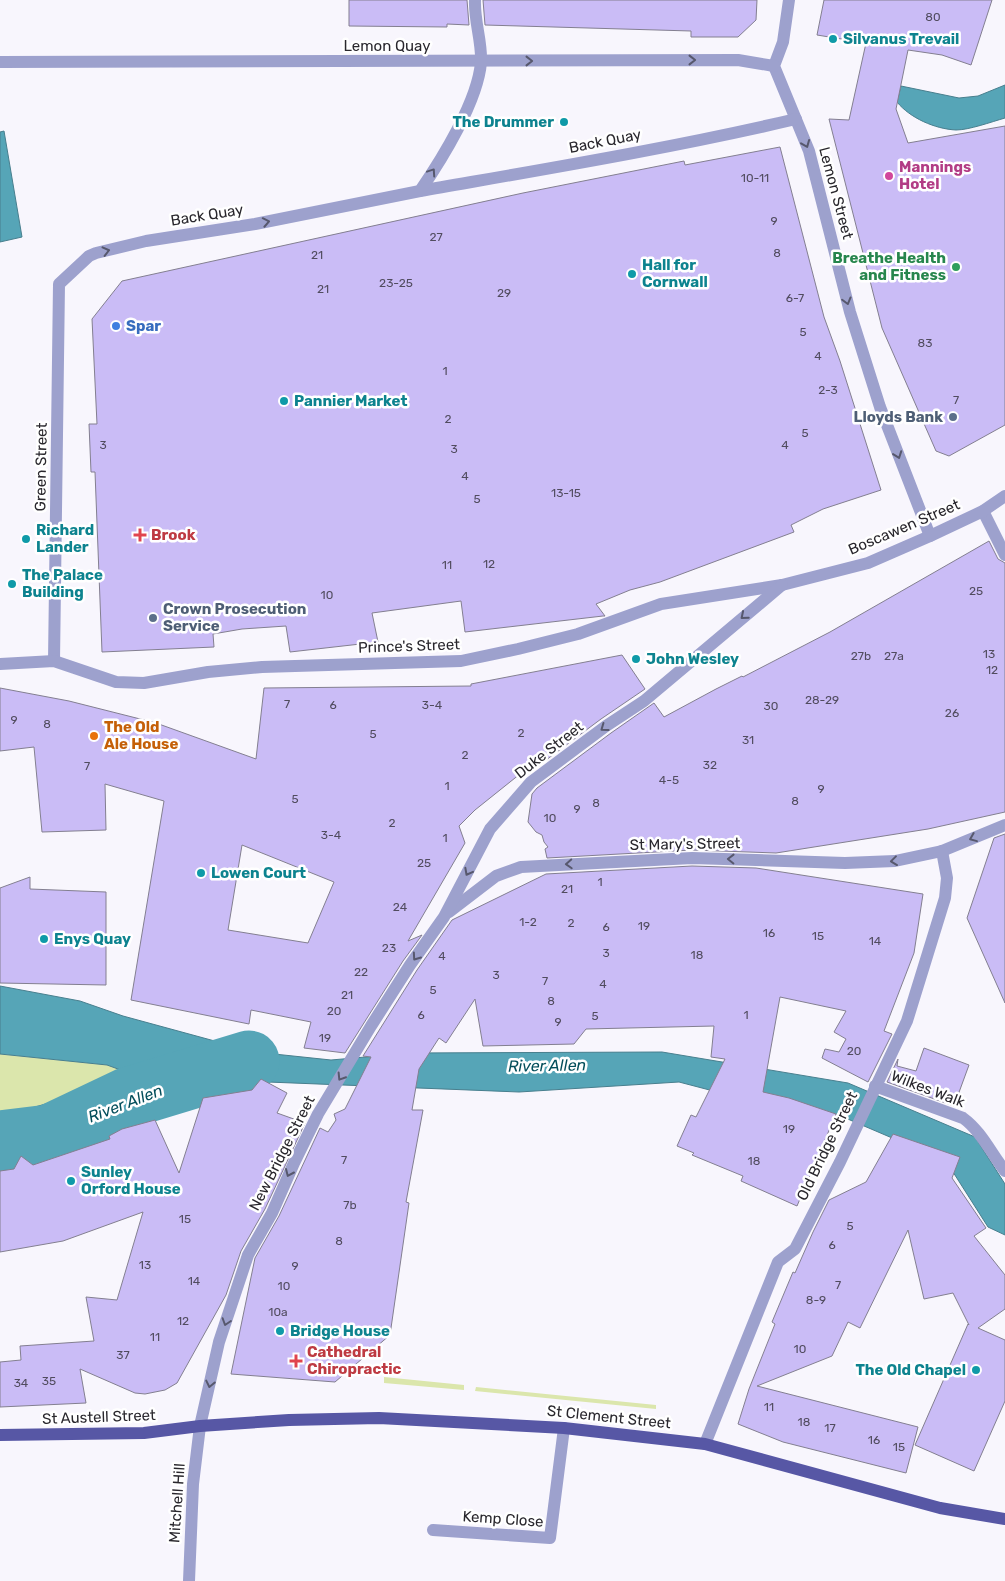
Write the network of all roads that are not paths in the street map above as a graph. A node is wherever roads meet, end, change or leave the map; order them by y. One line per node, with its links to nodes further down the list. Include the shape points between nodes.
1 (475, 0): 4 (street)
2 (789, 0): 5 (street)
3 (0, 62): 4 (street, Lemon Quay)
4 (481, 62): 5 (street, Lemon Quay, one-way to 5, via 738,60); 7 (street, one-way to 4, via 443,155 468,105)
5 (774, 66): 6 (street, Lemon Street)
6 (796, 120): 7 (street, Back Quay); 11 (street, Lemon Street, one-way to 11, via 809,151 853,321 884,415)
7 (420, 191): 8 (street, Back Quay, one-way to 7, via 89,256 120,247)
8 (66, 277): 15 (street, Green Street, via 59,284)
9 (1005, 496): 10 (street, Boscawen Street)
10 (983, 511): 11 (street, Boscawen Street); 12 (street)
11 (930, 536): 13 (street, Boscawen Street, via 868,562)
12 (1005, 555)
13 (782, 585): 14 (street, Boscawen Street); 17 (street, Boscawen Street, one-way to 17)
14 (661, 604): 15 (street, Prince's Street, via 578,634 461,661 262,667 208,672 151,683 116,682)
15 (54, 661): 16 (street)
16 (0, 664)
17 (644, 701): 20 (street, Duke Street, one-way to 20, via 531,782 490,829)
18 (1005, 825): 19 (street, St Mary's Street, one-way to 19)
19 (942, 851): 20 (street, St Mary's Street, one-way to 20, via 870,863 692,858 521,867 496,876); 21 (street, Old Bridge Street, via 947,878 943,908 908,1021)
20 (444, 917): 23 (street, New Bridge Street, one-way to 23, via 410,965 318,1114 272,1212 248,1254 219,1342)
21 (875, 1086): 22 (street, Wilkes Walk, via 963,1118 978,1132); 26 (street, Old Bridge Street, via 795,1249 778,1262)
22 (1005, 1171)
23 (200, 1426): 24 (main road, St Clement Street, via 379,1418); 25 (main road, St Austell Street, via 144,1433); 29 (street, Mitchell Hill, via 193,1484)
24 (564, 1428): 26 (main road, St Clement Street); 28 (street, Kemp Close, via 550,1538)
25 (0, 1435)
26 (704, 1444): 27 (main road, St Clement Street, via 940,1508)
27 (1005, 1520)
28 (433, 1530)
29 (189, 1581)

